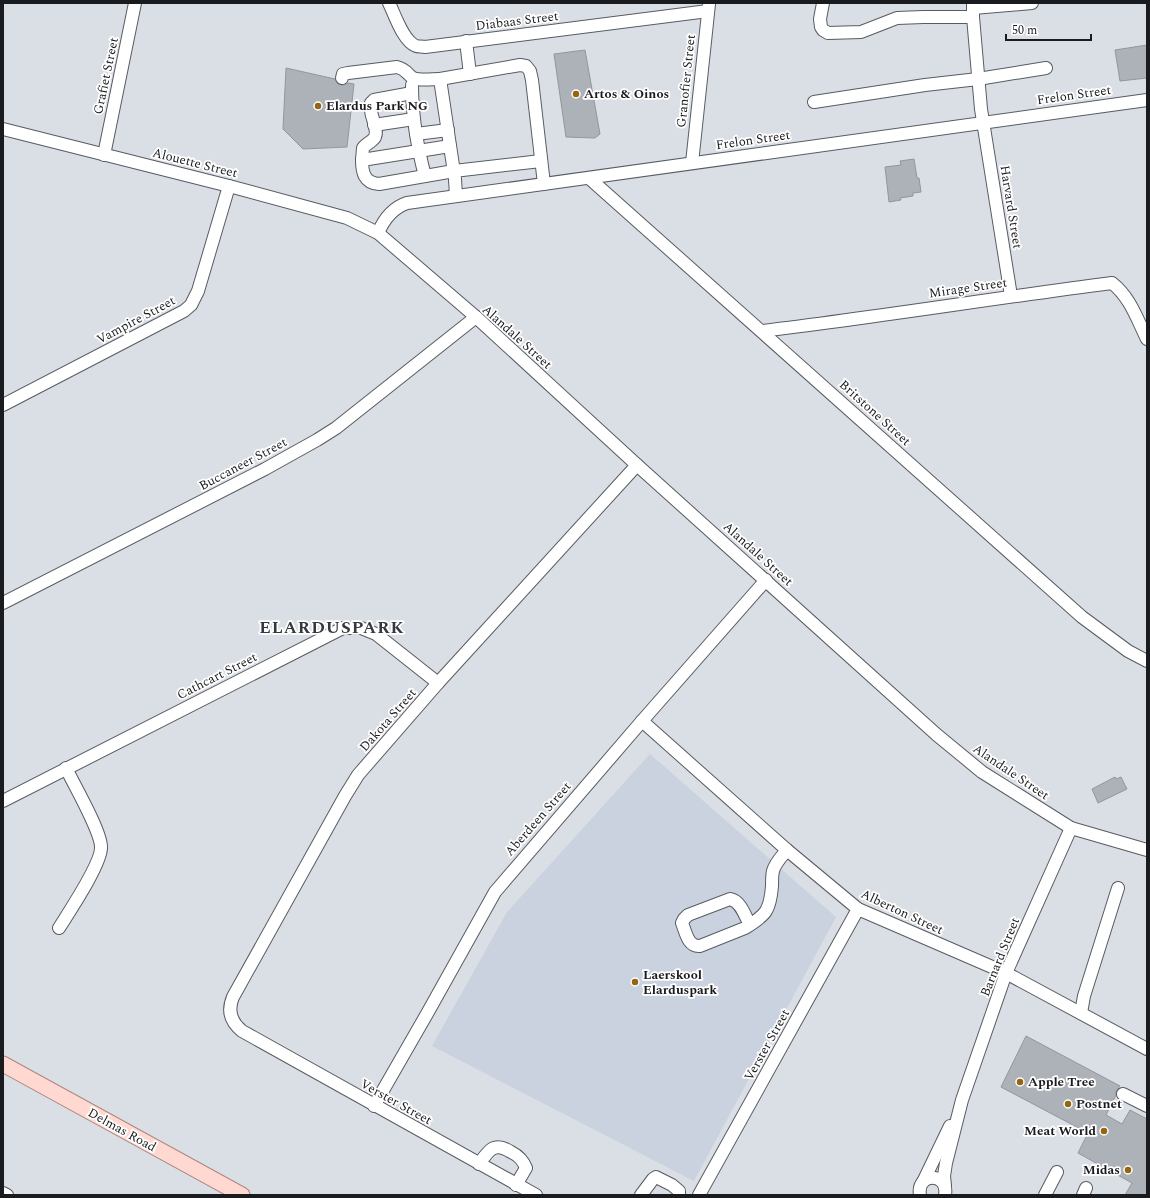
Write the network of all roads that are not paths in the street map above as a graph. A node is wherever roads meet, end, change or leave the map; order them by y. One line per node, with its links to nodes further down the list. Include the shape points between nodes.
1 (135, 3): 25 (street, Grafiet Street)
2 (389, 3): 7 (street, Diabaas Street, via 408,42 416,46)
3 (823, 3): 6 (street, via 821,27 828,33 861,32 897,18)
4 (1032, 3): 6 (street)
5 (709, 7): 7 (street, Diabaas Street); 28 (street, Granofier Street)
6 (973, 10): 13 (street, Harvard Street)
7 (466, 41): 9 (street)
8 (1046, 68): 13 (street)
9 (470, 74): 12 (street); 27 (street, via 526,66 532,80)
10 (412, 77): 11 (street, via 397,67 348,73 343,74); 12 (street); 14 (street)
11 (342, 78)
12 (440, 79): 21 (street)
13 (978, 79): 16 (street); 18 (street, Harvard Street)
14 (412, 93): 17 (street); 19 (street, via 374,100 370,106)
15 (1147, 100): 18 (street, Frelon Street)
16 (814, 102)
17 (414, 119): 19 (street); 22 (street)
18 (983, 122): 28 (street, Frelon Street); 36 (street, Harvard Street)
19 (374, 125): 26 (street, via 374,139 363,148)
20 (3, 129): 25 (street, Alouette Street)
21 (448, 130): 22 (street); 23 (street)
22 (416, 134): 24 (street)
23 (450, 146): 24 (street); 29 (street)
24 (418, 151): 26 (street); 30 (street)
25 (104, 155): 33 (street, Alouette Street)
26 (362, 160): 30 (street, via 365,178 374,184)
27 (541, 161): 29 (street); 32 (street)
28 (692, 163): 31 (street, Frelon Street)
29 (454, 171): 30 (street); 34 (street)
30 (425, 176)
31 (589, 178): 32 (street, Frelon Street); 38 (street, Britstone Street)
32 (544, 184): 34 (street, Frelon Street)
33 (229, 186): 35 (street, Alouette Street, via 347,218); 40 (street, Vampire Street, via 198,291 184,311)
34 (456, 196): 35 (street, Frelon Street, via 400,205 383,220)
35 (378, 233): 37 (street, Alandale Street)
36 (1011, 296): 38 (street, Mirage Street); 39 (street, Mirage Street, via 1112,283 1126,297)
37 (476, 317): 41 (street, Alandale Street); 43 (street, Buccaneer Street, via 336,428 317,440)
38 (762, 331): 44 (street, Britstone Street, via 1082,617)
39 (1147, 339)
40 (3, 405)
41 (637, 465): 42 (street, Alandale Street); 45 (street, Dakota Street)
42 (766, 580): 46 (street, Aberdeen Street); 49 (street, Alandale Street, via 937,735 982,772)
43 (3, 603)
44 (1147, 661)
45 (438, 683): 47 (street, Cathcart Street, via 376,634 361,628 343,628); 58 (street, Dakota Street, via 358,775 333,817 233,997 230,1005 232,1018)
46 (642, 721): 50 (street, Alberton Street); 63 (street, Aberdeen Street, via 495,892)
47 (66, 768): 48 (street, Cathcart Street); 55 (street, via 102,845 98,861)
48 (3, 801)
49 (1071, 828): 51 (street, Alandale Street); 56 (street, Barnard Street)
50 (787, 850): 53 (street, Alberton Street); 54 (street, via 773,871 770,904 758,920)
51 (1147, 850)
52 (1118, 888): 57 (street)
53 (858, 909): 56 (street, Alberton Street); 76 (street, Verster Street)
54 (750, 925): 54 (street, via 695,947 691,944 682,924 688,915 730,899 739,904)
55 (59, 928)
56 (1006, 973): 57 (street, Alberton Street); 62 (street, Barnard Street)
57 (1081, 1013): 59 (street, Alberton Street)
58 (242, 1032): 63 (street, Verster Street)
59 (1147, 1049)
60 (3, 1064): 72 (main road, Delmas Road)
61 (1124, 1094): 64 (street)
62 (962, 1100): 67 (street, Barnard Street); 69 (street, Barnard Street, via 946,1163 944,1176)
63 (374, 1106): 65 (street, Verster Street)
64 (1147, 1106)
65 (479, 1164): 68 (street, Verster Street); 68 (street, via 492,1149 499,1146 506,1148 521,1158 526,1168)
66 (1057, 1172): 78 (street)
67 (923, 1182): 69 (street, Barnard Street, via 935,1178 943,1182); 77 (street, Barnard Street, via 920,1185)
68 (516, 1185): 73 (street, Verster Street)
69 (947, 1191)
70 (3, 1193): 71 (street)
71 (7, 1195)
72 (242, 1195)
73 (536, 1195)
74 (641, 1195): 75 (street, via 656,1177 672,1185)
75 (679, 1195)
76 (700, 1195)
77 (920, 1195)
78 (1045, 1195)

